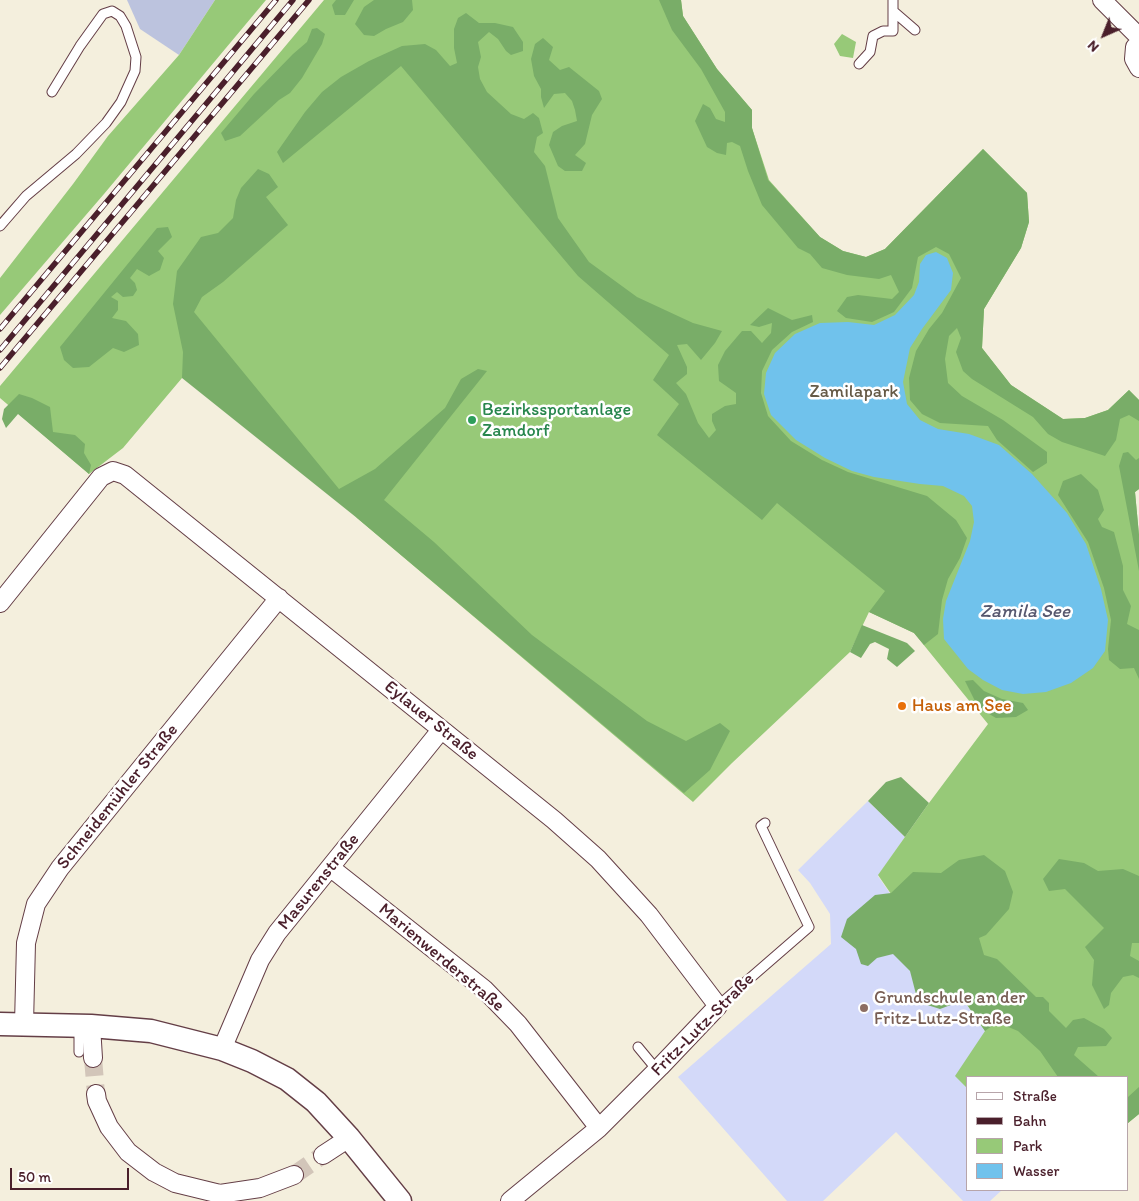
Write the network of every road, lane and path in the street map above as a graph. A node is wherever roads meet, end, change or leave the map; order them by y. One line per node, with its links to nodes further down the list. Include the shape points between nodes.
1 (113, 0): 4 (lane)
2 (893, 0): 5 (lane)
3 (1102, 0): 7 (street)
4 (112, 11): 11 (lane, via 103,14); 12 (lane, via 126,26 136,56 135,71 121,102 76,154 26,196)
5 (893, 11): 6 (lane); 9 (lane, via 892,31 883,30 873,36 870,52)
6 (915, 30)
7 (1139, 38)
8 (1139, 43): 10 (street, via 1135,47 1134,59)
9 (859, 64)
10 (1139, 68)
11 (52, 92)
12 (0, 226)
13 (279, 598): 14 (street, Eylauer Straße, via 125,475 112,471 101,477); 15 (street, Eylauer Straße); 20 (street, Schneidemühler Straße, via 60,868 36,904 26,943)
14 (0, 603)
15 (441, 730): 17 (street, Masurenstraße); 18 (street, Eylauer Straße, via 598,858 649,914)
16 (765, 823): 18 (lane, Fritz-Lutz-Straße, via 761,826 763,831 809,927)
17 (330, 868): 23 (street, Masurenstraße, via 277,933 260,960); 27 (street, Marienwerderstraße, via 484,989 518,1024)
18 (718, 1006): 25 (street, Fritz-Lutz-Straße)
19 (0, 1024): 20 (street)
20 (24, 1024): 21 (street)
21 (85, 1026): 23 (street, via 151,1032); 24 (street)
22 (638, 1047): 25 (lane)
23 (222, 1049): 28 (street, via 287,1079 316,1102)
24 (86, 1055)
25 (657, 1070): 27 (street, Fritz-Lutz-Straße)
26 (96, 1094): 30 (street, via 109,1127 124,1147 154,1172 175,1183 220,1194 260,1188)
27 (598, 1128): 32 (street, Fritz-Lutz-Straße)
28 (349, 1138): 29 (street); 31 (street)
29 (323, 1156)
30 (294, 1175)
31 (400, 1201)
32 (510, 1201)

